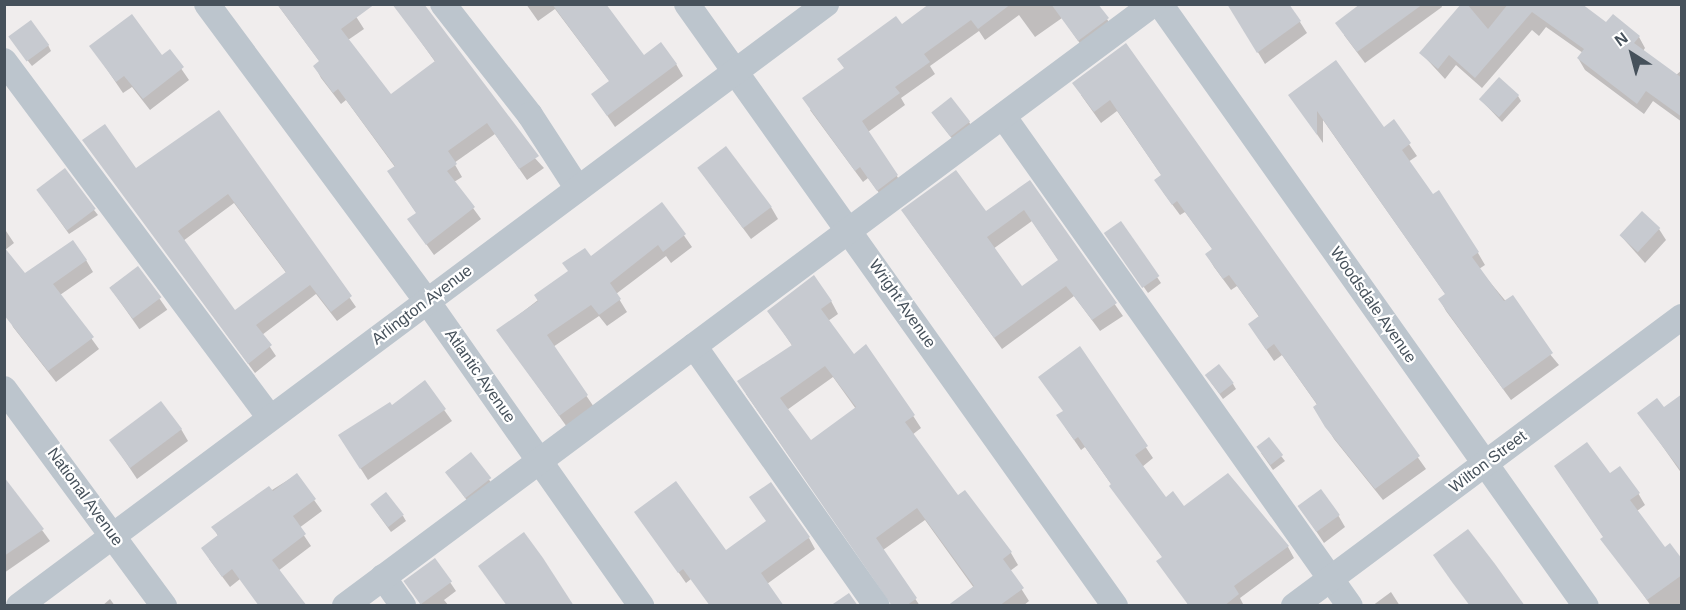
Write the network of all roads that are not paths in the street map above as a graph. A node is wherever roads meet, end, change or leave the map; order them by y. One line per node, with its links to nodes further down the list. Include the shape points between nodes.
1 (207, 4): 12 (street, Atlantic Avenue)
2 (443, 4): 10 (street, via 531,115)
3 (687, 4): 8 (street, Wright Avenue)
4 (826, 4): 8 (street, Arlington Avenue)
5 (1153, 4): 9 (street)
6 (1160, 4): 18 (street, Woodsdale Avenue)
7 (4, 61): 16 (street)
8 (737, 71): 10 (street, Arlington Avenue); 11 (street, Wright Avenue)
9 (1003, 116): 11 (street); 21 (street)
10 (578, 189): 12 (street, Arlington Avenue)
11 (849, 230): 14 (street); 28 (street, Wright Avenue)
12 (427, 301): 16 (street, Arlington Avenue); 17 (street, Atlantic Avenue)
13 (1682, 317): 18 (street, Wilton Street)
14 (694, 346): 17 (street); 27 (street)
15 (4, 389): 19 (street, National Avenue)
16 (270, 418): 19 (street, Arlington Avenue)
17 (539, 460): 20 (street); 26 (street, Atlantic Avenue)
18 (1486, 464): 21 (street, Wilton Street); 31 (street, Woodsdale Avenue)
19 (113, 535): 22 (street, Arlington Avenue); 23 (street, National Avenue)
20 (383, 577): 24 (street); 25 (street)
21 (1330, 578): 29 (street, Wilton Street); 30 (street)
22 (19, 606)
23 (164, 606)
24 (345, 606)
25 (403, 606)
26 (641, 606)
27 (877, 606)
28 (1115, 606)
29 (1294, 606)
30 (1350, 606)
31 (1586, 606)

